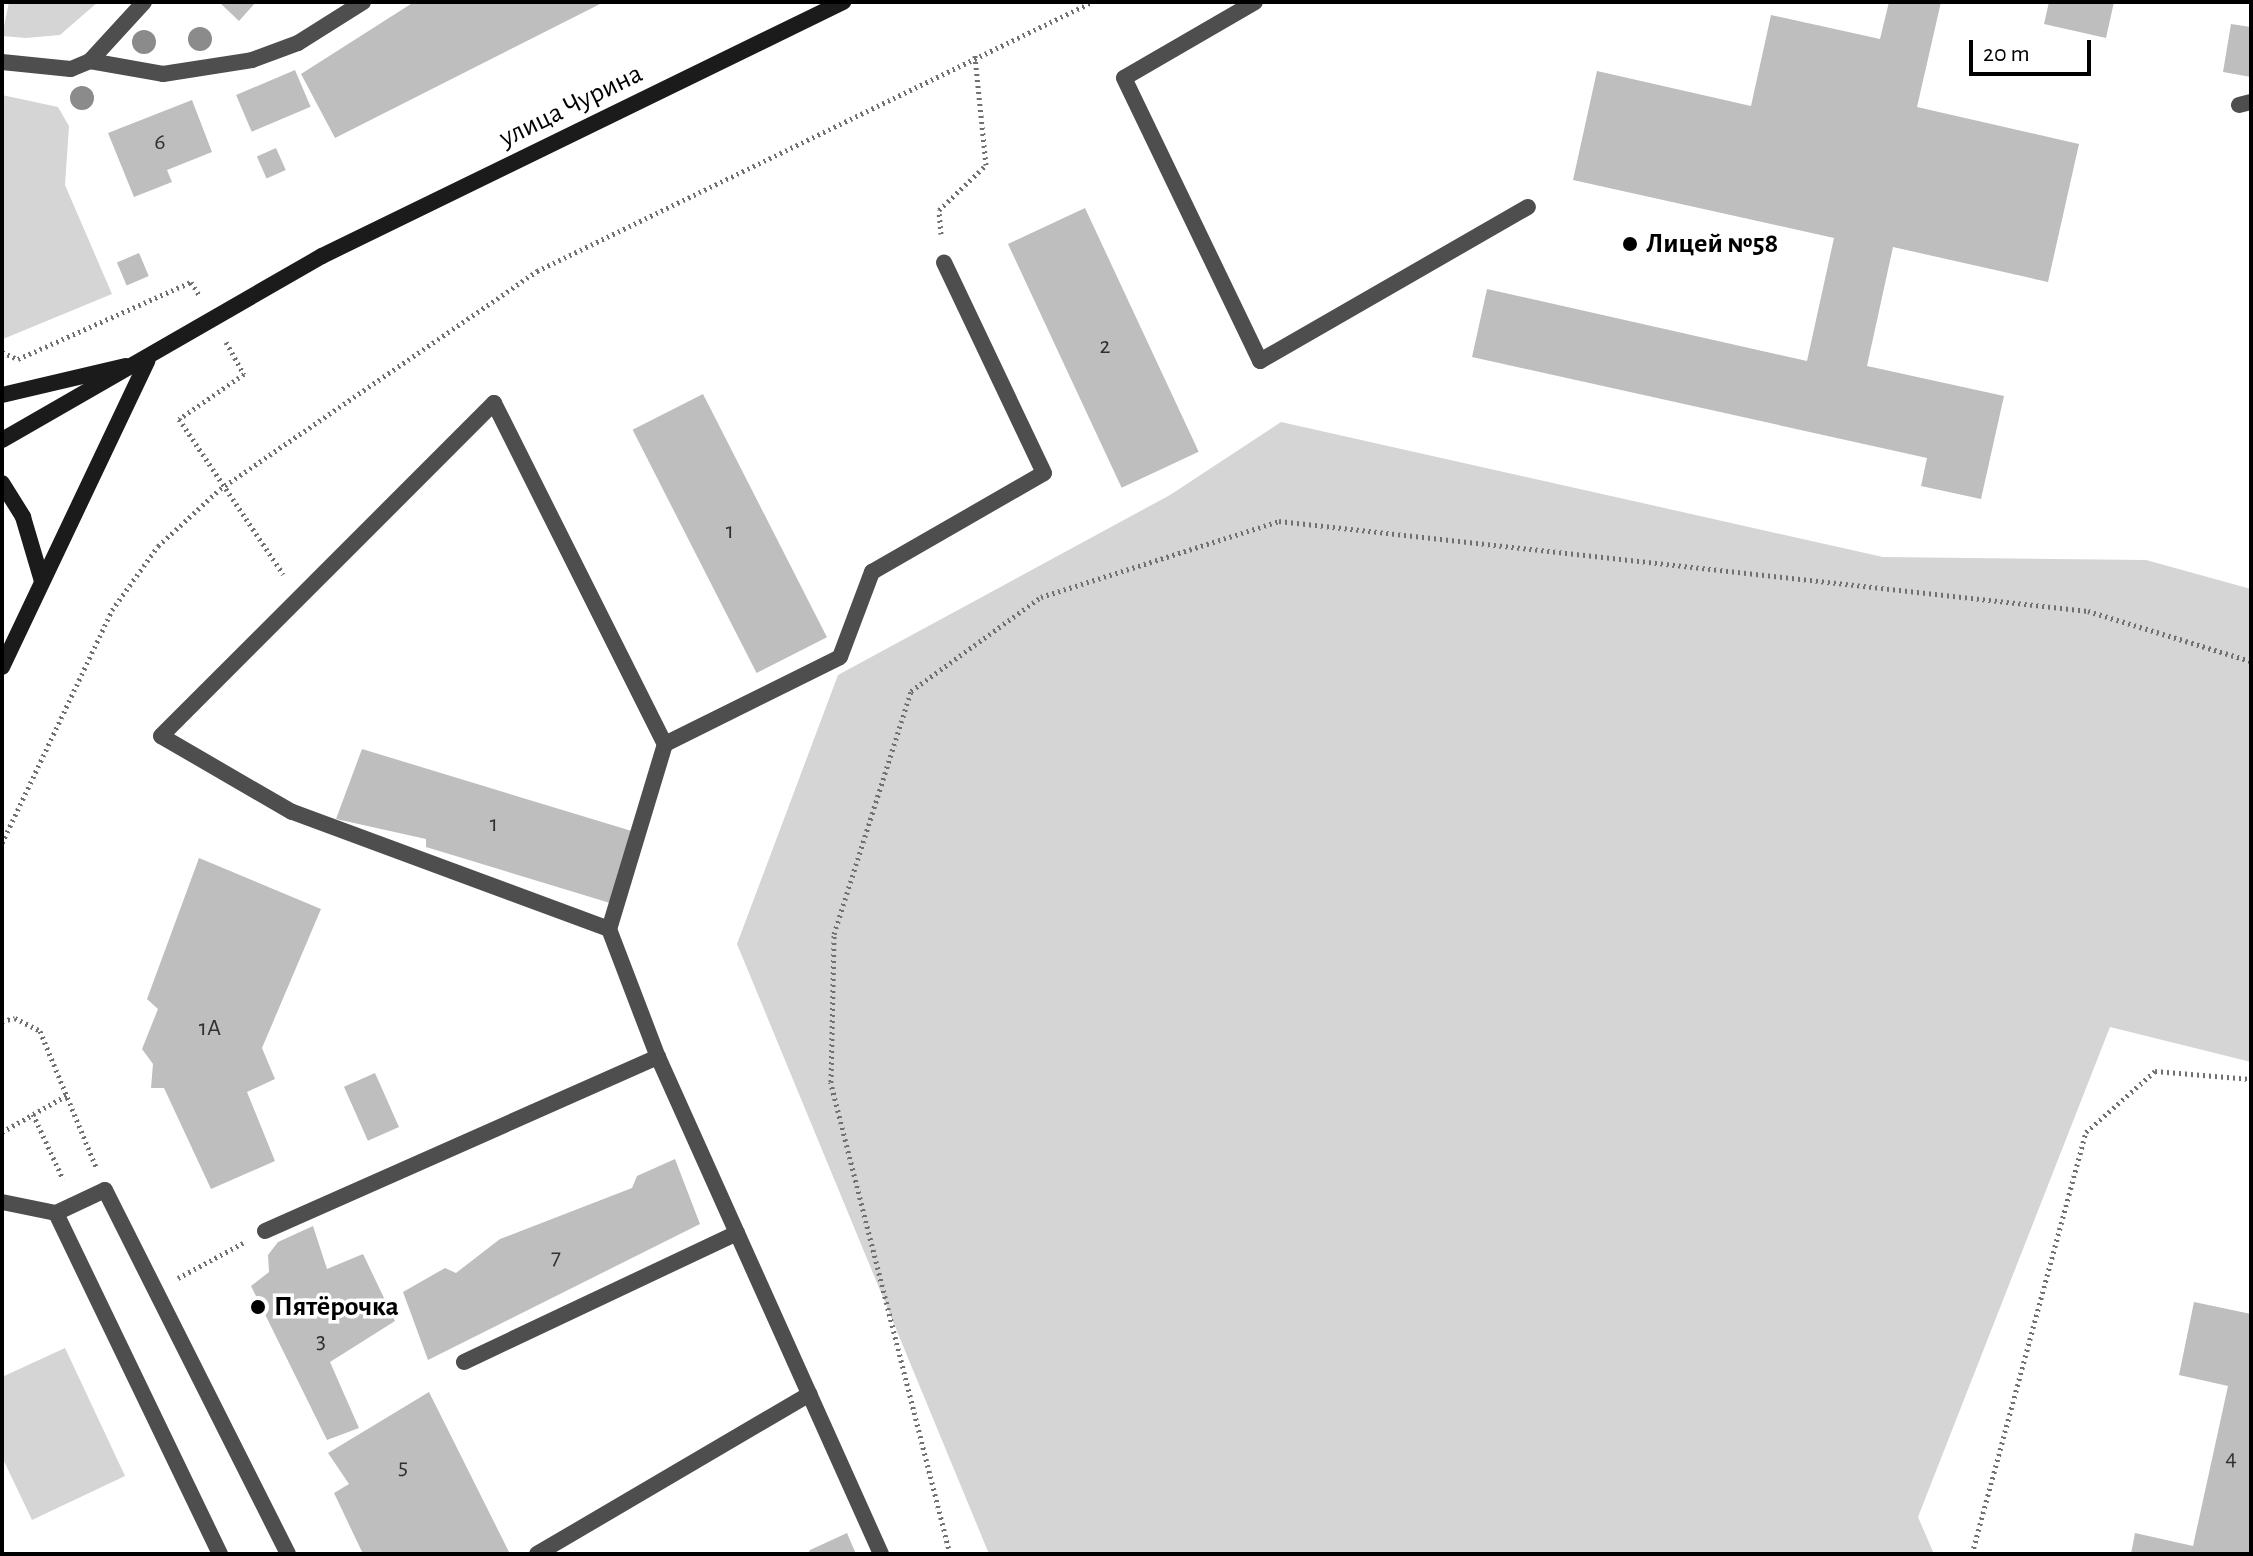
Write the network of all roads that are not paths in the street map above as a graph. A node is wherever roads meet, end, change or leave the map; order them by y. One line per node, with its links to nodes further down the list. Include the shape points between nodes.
1 (144, 2): 5 (street)
2 (363, 2): 5 (street, via 298,43 252,60 163,74)
3 (843, 2): 9 (street, улица Чурина, via 322,256)
4 (1255, 2): 7 (street, via 1124,78 1260,361)
5 (90, 61): 6 (street, via 44,70)
6 (2, 62)
7 (1528, 207)
8 (944, 262): 15 (street, via 1044,473 872,572 840,657)
9 (147, 361): 10 (street); 11 (street, улица Чурина); 13 (street)
10 (2, 395)
11 (2, 440)
12 (2, 483): 13 (street, via 23,517)
13 (42, 581): 14 (street)
14 (2, 667)
15 (665, 744): 16 (street); 16 (street, via 494,403 161,736 292,812)
16 (609, 929): 17 (street)
17 (658, 1057): 20 (street); 21 (street)
18 (2, 1202): 19 (street)
19 (56, 1213): 24 (street); 25 (street, via 105,1190)
20 (265, 1231)
21 (737, 1233): 22 (street); 23 (street)
22 (464, 1362)
23 (810, 1394): 26 (street); 27 (street)
24 (220, 1554)
25 (288, 1554)
26 (537, 1554)
27 (881, 1554)

